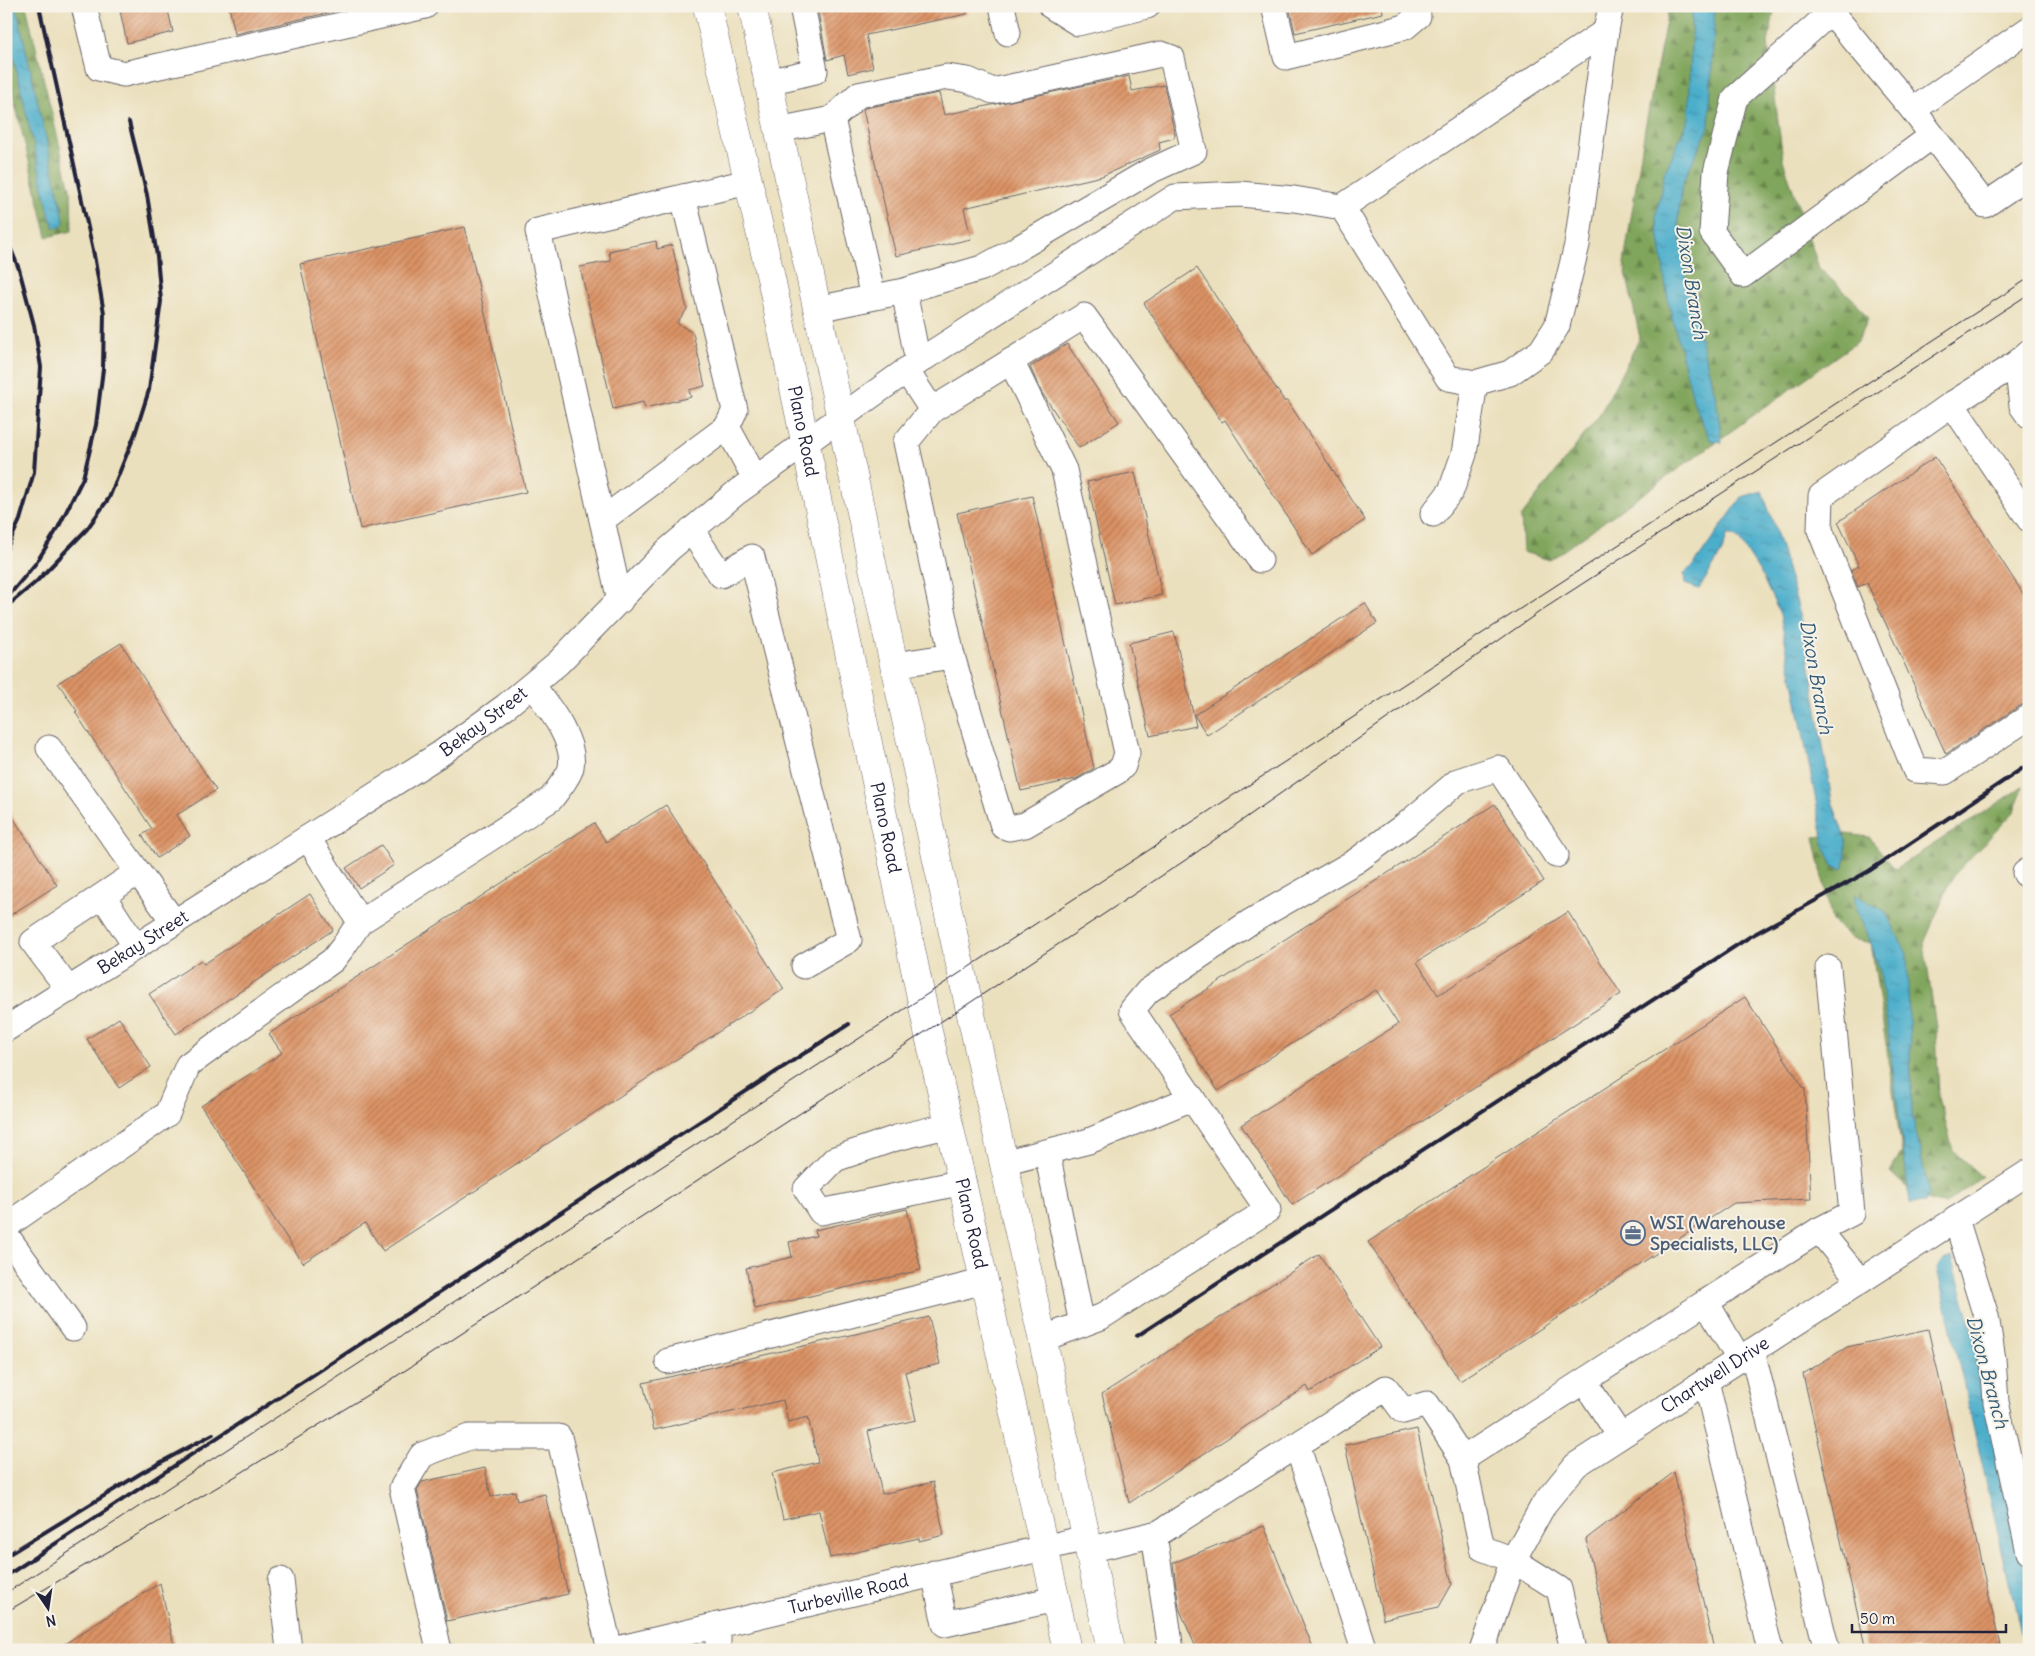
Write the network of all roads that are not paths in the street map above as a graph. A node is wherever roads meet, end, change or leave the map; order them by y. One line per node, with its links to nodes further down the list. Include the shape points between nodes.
1 (84, 6): 2 (street, via 100,68 124,74)
2 (425, 6)
3 (707, 6): 22 (main road, Plano Road)
4 (752, 6): 16 (main road)
5 (802, 6): 16 (street, via 815,71)
6 (1002, 6): 15 (street)
7 (1051, 6): 8 (street, via 1078,23)
8 (1147, 6)
9 (1274, 6): 10 (street, via 1286,57 1405,27 1418,16)
10 (1417, 6)
11 (1611, 6): 14 (street)
12 (1831, 9): 17 (street); 20 (street, via 1735,98 1716,172 1712,232 1743,275)
13 (2029, 29): 17 (street)
14 (1606, 31): 24 (street); 31 (street, via 1577,245 1557,326 1541,351 1510,373)
15 (1008, 33)
16 (768, 82): 19 (main road)
17 (1912, 110): 20 (street)
18 (832, 119): 19 (street); 25 (street, via 858,95 947,77 968,80 993,90 1161,54 1172,58 1194,151 1148,172 982,268); 26 (street)
19 (778, 130): 27 (main road)
20 (1932, 136): 21 (street, via 1985,205)
21 (2029, 176)
22 (748, 182): 23 (street); 37 (main road, Plano Road)
23 (683, 197): 36 (street, via 735,410); 41 (street, via 538,231)
24 (1342, 207): 30 (street, Bekay Street, via 1240,194 1175,197); 31 (street, via 1448,378)
25 (904, 291): 26 (street); 30 (street)
26 (873, 297): 27 (street)
27 (817, 309): 35 (main road)
28 (2023, 358): 32 (street); 34 (street, via 2022,406)
29 (1011, 361): 33 (street); 43 (street, via 1084,316); 45 (street, via 1064,470 1126,753 1123,766 1025,825 1003,826)
30 (912, 366): 33 (street); 35 (street, Bekay Street)
31 (1475, 383): 39 (street, via 1464,454 1451,491)
32 (1952, 404): 40 (street); 48 (street, via 1821,496 1820,530 1915,770 1944,772)
33 (932, 410): 45 (street, via 906,442)
34 (2029, 416)
35 (840, 417): 37 (street, Bekay Street); 46 (main road)
36 (727, 427): 38 (street); 41 (street)
37 (805, 443): 38 (street, Bekay Street); 64 (main road, Plano Road)
38 (755, 478): 42 (street, Bekay Street)
39 (1433, 514)
40 (2029, 519)
41 (602, 520): 44 (street)
42 (691, 530): 44 (street, Bekay Street); 59 (street, via 721,575 752,557 849,940)
43 (1260, 560)
44 (620, 601): 47 (street, Bekay Street, via 558,664)
45 (952, 656): 46 (street)
46 (894, 665): 66 (main road)
47 (532, 685): 50 (street, Bekay Street, via 440,754); 57 (street, via 570,744 572,768 551,799)
48 (2029, 717)
49 (49, 748): 53 (street)
50 (308, 838): 56 (street, Bekay Street); 57 (street)
51 (1556, 855): 63 (street, via 1498,768 1458,781 1356,861 1250,922 1148,991 1132,1010)
52 (2029, 870): 54 (street, via 2025,873)
53 (138, 872): 55 (street); 56 (street)
54 (2029, 878)
55 (103, 896): 58 (street); 61 (street, via 33,942)
56 (174, 922): 58 (street, Bekay Street)
57 (360, 922): 70 (street, via 333,960 188,1066 167,1114)
58 (136, 947): 61 (street, Bekay Street)
59 (804, 966)
60 (1828, 968): 71 (street, via 1852,1213)
61 (69, 990): 62 (street, Bekay Street)
62 (6, 1029)
63 (1192, 1098): 65 (street, via 1089,1141); 76 (street, via 1268,1210 1102,1317)
64 (950, 1125): 68 (main road, Plano Road); 68 (street, via 896,1138 835,1159 806,1189 821,1212)
65 (1047, 1153): 66 (street); 76 (street)
66 (1003, 1164): 78 (main road)
67 (2029, 1172): 69 (street, Chartwell Drive)
68 (963, 1182): 74 (main road, Plano Road)
69 (1956, 1219): 73 (street, Chartwell Drive); 89 (street, via 1986,1316 1996,1402)
70 (6, 1226)
71 (1819, 1230): 73 (street); 75 (street)
72 (6, 1235): 77 (street)
73 (1860, 1281): 79 (street, Chartwell Drive)
74 (985, 1282): 80 (street); 88 (main road, Plano Road)
75 (1706, 1302): 79 (street); 81 (street)
76 (1082, 1324): 78 (street)
77 (73, 1328)
78 (1042, 1339): 87 (main road)
79 (1746, 1355): 82 (street, Chartwell Drive); 106 (street)
80 (668, 1361)
81 (1584, 1381): 83 (street); 85 (street)
82 (1706, 1381): 83 (street, Chartwell Drive); 105 (street)
83 (1620, 1436): 90 (street, Chartwell Drive, via 1576,1465 1544,1504)
84 (1297, 1445): 85 (street, Turbeville Road, via 1386,1388 1403,1411 1427,1404); 86 (street, Turbeville Road); 102 (street)
85 (1464, 1459): 90 (street, via 1482,1548)
86 (1154, 1534): 87 (street, Turbeville Road); 101 (street)
87 (1087, 1544): 88 (street, Turbeville Road); 100 (main road)
88 (1043, 1547): 91 (street, Turbeville Road); 93 (main road, Plano Road)
89 (2029, 1552)
90 (1513, 1560): 103 (street, Chartwell Drive); 104 (street, via 1559,1589)
91 (934, 1573): 93 (street, via 945,1624); 94 (street, Turbeville Road)
92 (281, 1580): 95 (street)
93 (1055, 1599): 99 (main road, Plano Road)
94 (718, 1625): 97 (street, Turbeville Road); 98 (street)
95 (289, 1650)
96 (439, 1650): 97 (street, via 402,1488 422,1455 469,1437 560,1437)
97 (612, 1650)
98 (718, 1650)
99 (1067, 1650)
100 (1111, 1650)
101 (1172, 1650)
102 (1364, 1650)
103 (1482, 1650)
104 (1573, 1650)
105 (1770, 1650)
106 (1827, 1650)

